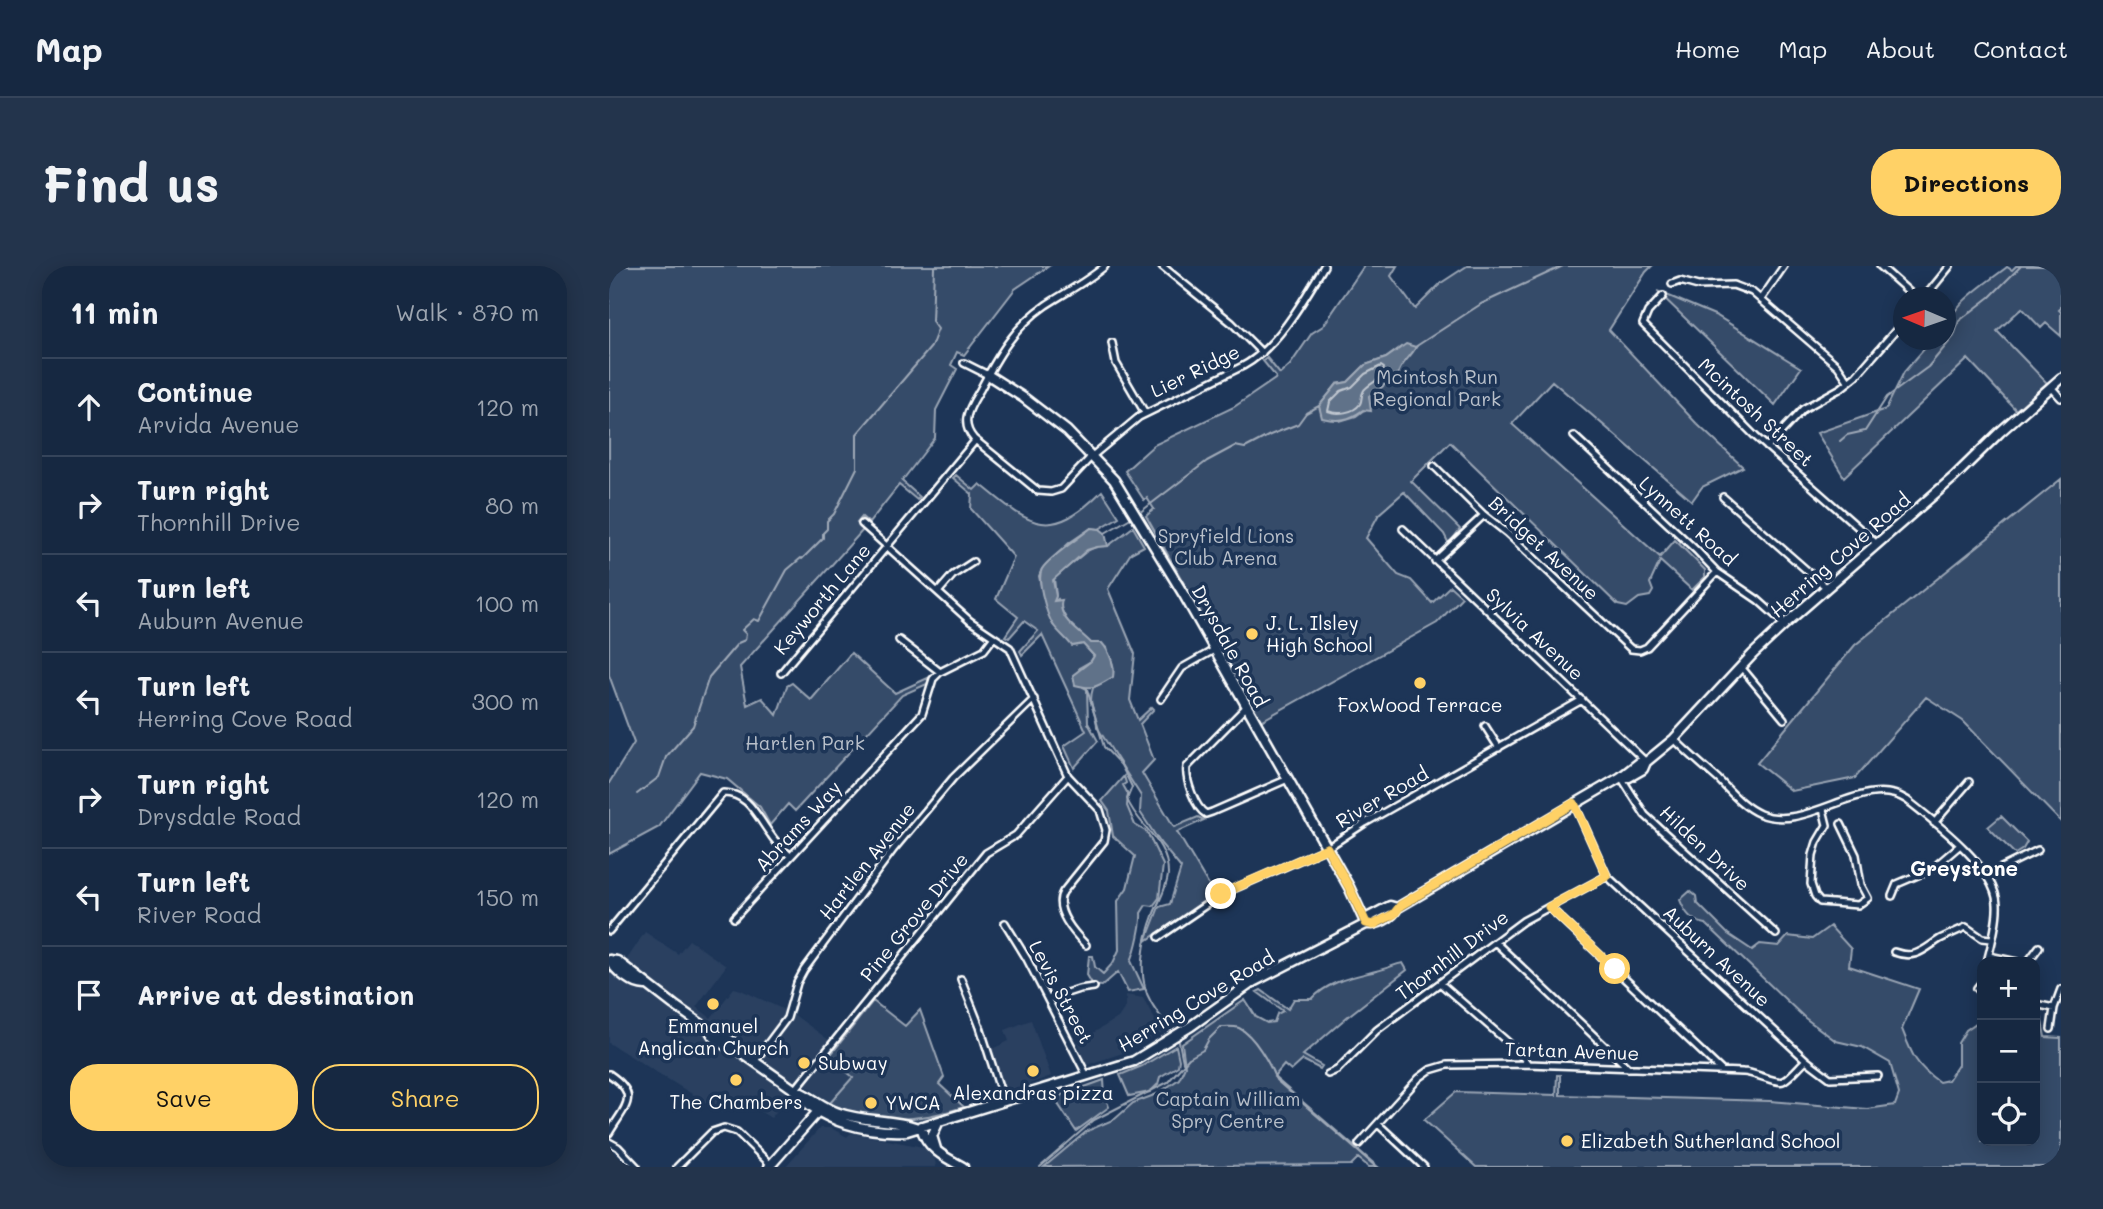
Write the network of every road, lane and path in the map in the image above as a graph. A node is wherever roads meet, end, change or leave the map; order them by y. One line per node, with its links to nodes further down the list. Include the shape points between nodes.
1 (1105, 266): 16 (street, via 1034,315 1007,342)
2 (1161, 266): 14 (street)
3 (1324, 266): 14 (street, Lier Ridge)
4 (1784, 266): 11 (street)
5 (1880, 266): 8 (street)
6 (1950, 266): 9 (street)
7 (1672, 284): 11 (street, via 1733,285)
8 (1904, 287)
9 (1933, 287)
10 (1663, 296): 24 (street, Mcintosh Street, via 1643,324)
11 (1762, 298): 18 (street, via 1838,366)
12 (1893, 333): 18 (street)
13 (1111, 343): 21 (street, via 1116,363)
14 (1262, 353): 21 (street, Lier Ridge)
15 (964, 363): 16 (street, Drysdale Road)
16 (988, 375): 23 (street, via 966,418); 25 (main road, Drysdale Road, via 1067,431)
17 (2061, 378): 19 (main road, Herring Cove Road)
18 (1849, 382): 24 (street, via 1803,409)
19 (2051, 387): 20 (street); 31 (main road, Herring Cove Road)
20 (2061, 398)
21 (1145, 414): 25 (street, Lier Ridge)
22 (1574, 436): 35 (street, Lynnett Road)
23 (975, 440): 25 (street, Lier Ridge, via 1043,492 1061,489); 32 (street, Keyworth Lane)
24 (1767, 447): 31 (street, Mcintosh Street)
25 (1091, 457): 41 (main road, Drysdale Road, via 1127,500)
26 (1434, 466): 28 (street, Bridget Avenue)
27 (1723, 497): 36 (street)
28 (1484, 515): 33 (street); 35 (street, Bridget Avenue, via 1633,650 1647,647)
29 (862, 524): 32 (street)
30 (1403, 529): 33 (street, Sylvia Avenue)
31 (1877, 544): 36 (main road, Herring Cove Road)
32 (887, 545): 37 (street); 44 (street, Keyworth Lane)
33 (1435, 561): 47 (street, Sylvia Avenue)
34 (973, 562): 37 (street)
35 (1717, 572): 38 (street, Lynnett Road)
36 (1827, 588): 38 (main road, Herring Cove Road)
37 (939, 591): 39 (street)
38 (1785, 624): 42 (main road, Herring Cove Road)
39 (994, 637): 43 (street, via 984,650); 45 (street, via 1010,648)
40 (899, 640): 43 (street)
41 (1214, 650): 46 (street, via 1180,670); 48 (main road, Drysdale Road)
42 (1741, 667): 49 (street); 51 (main road, Herring Cove Road)
43 (940, 672): 65 (street, Abrams Way, via 933,679 922,714)
44 (781, 673)
45 (1034, 699): 54 (street); 93 (street, Hartlen Avenue, via 953,778 893,850 804,970 787,1018)
46 (1161, 699)
47 (1582, 700): 52 (street, River Road); 53 (street, Sylvia Avenue)
48 (1246, 707): 56 (main road, Drysdale Road); 56 (street, via 1187,767 1199,809 1212,812)
49 (1784, 719)
50 (1486, 726): 52 (street)
51 (1674, 739): 53 (main road, Herring Cove Road); 59 (street, via 1758,813 1786,818)
52 (1499, 748): 63 (street, River Road)
53 (1646, 762): 55 (main road, Herring Cove Road, via 1643,769)
54 (1068, 776): 78 (street, via 1098,807 1106,830 1102,844 1059,899 1063,914); 101 (street, Pine Grove Drive, via 1016,835 986,853)
55 (1621, 777): 58 (main road, Herring Cove Road); 74 (street, Hilden Drive, via 1645,815)
56 (1288, 779): 63 (main road, Drysdale Road)
57 (1969, 782): 60 (street)
58 (1574, 803): 67 (street, Auburn Avenue); 72 (main road, Herring Cove Road, via 1397,908 1390,906 1369,917)
59 (1823, 809): 60 (street, via 1888,793 1907,800); 61 (street, via 1827,825 1814,852 1814,894 1820,902 1858,905 1868,898)
60 (1934, 823): 62 (street)
61 (1842, 824)
62 (1959, 846): 66 (street); 68 (street, via 1931,869 1897,884)
63 (1327, 848): 72 (main road, Drysdale Road); 75 (street, River Road, via 1221,894)
64 (2038, 850): 66 (street)
65 (790, 856): 70 (street, Abrams Way); 73 (street, via 754,809 732,793 721,793)
66 (1987, 875): 76 (street, via 1997,905)
67 (1607, 876): 69 (street, Thornhill Drive); 92 (street, Auburn Avenue)
68 (1892, 896)
69 (1549, 907): 77 (street, Thornhill Drive); 96 (street)
70 (734, 918)
71 (1006, 923): 88 (street, Levis Street)
72 (1366, 923): 99 (main road, Herring Cove Road, via 1253,982 1134,1061)
73 (609, 931)
74 (1776, 934)
75 (1159, 937)
76 (1991, 939): 80 (street, via 1965,927 1924,951); 81 (street)
77 (1495, 942): 85 (street, Thornhill Drive); 95 (street)
78 (1086, 945)
79 (2039, 947): 82 (street)
80 (1895, 951)
81 (1988, 957)
82 (2032, 957)
83 (609, 960): 93 (main road, Herring Cove Road, via 643,979 714,1038)
84 (961, 979): 103 (street)
85 (1441, 984): 94 (street); 98 (street, Thornhill Drive, via 1377,1030)
86 (1094, 988): 88 (street)
87 (2061, 989): 90 (street)
88 (1048, 999): 99 (street, Levis Street)
89 (2040, 1005): 90 (street)
90 (2054, 1008): 91 (street)
91 (2050, 1029)
92 (1805, 1060): 96 (street, Tartan Avenue, via 1779,1082 1755,1073); 100 (street, Auburn Avenue, via 1830,1078)
93 (754, 1062): 101 (main road, Herring Cove Road)
94 (1528, 1064): 95 (street, Tartan Avenue); 107 (street, Tartan Avenue, via 1435,1068 1419,1078)
95 (1628, 1068): 96 (street, Tartan Avenue)
96 (1722, 1070)
97 (609, 1074): 110 (street, via 623,1084 628,1097)
98 (1328, 1074)
99 (1087, 1076): 103 (main road, Herring Cove Road)
100 (1878, 1076)
101 (795, 1090): 102 (main road, Herring Cove Road); 104 (main road, Herring Cove Road)
102 (802, 1100): 104 (main road, Herring Cove Road); 108 (main road, via 808,1113)
103 (1004, 1102): 106 (main road, Herring Cove Road)
104 (821, 1108): 105 (main road, Herring Cove Road); 108 (main road); 109 (main road, Herring Cove Road)
105 (833, 1118): 108 (main road); 109 (main road, Herring Cove Road, via 872,1130)
106 (938, 1123): 109 (main road, Herring Cove Road); 113 (main road, via 932,1136)
107 (1378, 1124): 112 (street, Tartan Avenue); 118 (street)
108 (806, 1126): 114 (main road)
109 (918, 1127): 113 (main road)
110 (609, 1133)
111 (609, 1142): 115 (street)
112 (1359, 1144)
113 (937, 1152): 117 (main road)
114 (770, 1166): 116 (street, via 737,1132 727,1128 712,1132)
115 (637, 1167)
116 (677, 1167)
117 (963, 1167)
118 (1424, 1167)

